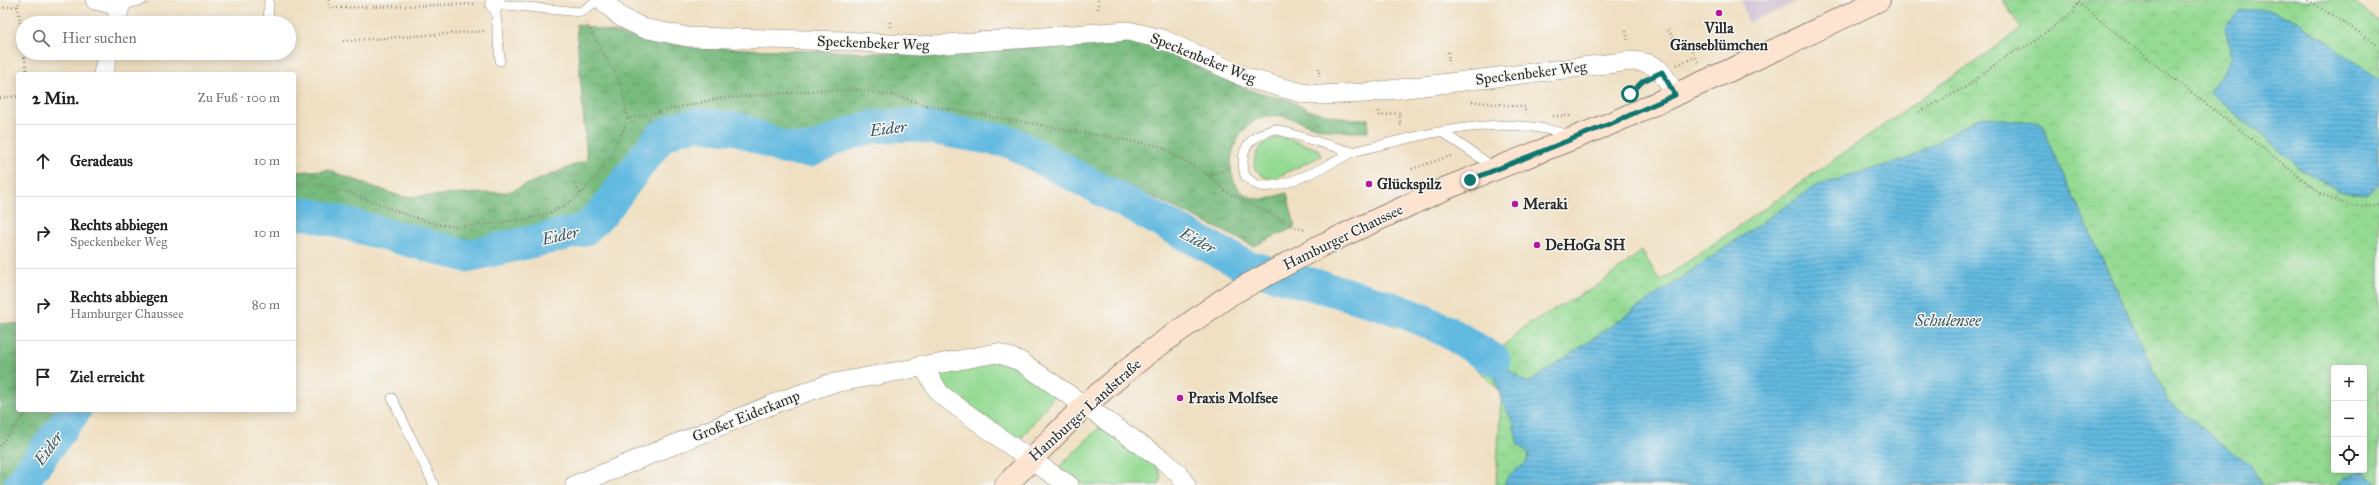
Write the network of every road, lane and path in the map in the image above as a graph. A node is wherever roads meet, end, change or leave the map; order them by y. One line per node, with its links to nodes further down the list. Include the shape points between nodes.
1 (20, 0): 13 (path)
2 (95, 0): 15 (street)
3 (143, 0): 15 (lane)
4 (269, 0): 19 (lane)
5 (329, 0): 11 (path, via 329,8)
6 (601, 0): 17 (lane); 29 (street, Speckenbeker Weg, via 621,17 643,28 688,37 846,41 919,46 1128,31 1162,39 1248,78 1302,93 1319,95 1365,93 1631,61 1648,62)
7 (1098, 0): 16 (path)
8 (1879, 0): 31 (main road, Hamburger Chaussee, via 1777,50)
9 (2080, 0): 12 (path)
10 (2308, 0): 23 (path)
11 (495, 2): 17 (lane); 20 (lane)
12 (2078, 3): 35 (path, via 2073,12 2032,43 2006,56 1966,87); 50 (path, via 2320,192 2338,202 2360,207)
13 (18, 6): 14 (path); 18 (path)
14 (0, 8)
15 (120, 10)
16 (1098, 11)
17 (580, 12): 40 (path, via 621,84)
18 (19, 16)
19 (268, 16)
20 (497, 30): 22 (path); 26 (lane)
21 (1668, 30): 29 (path, via 1679,47 1690,46 1695,57)
22 (343, 41)
23 (2379, 45)
24 (25, 60): 27 (path)
25 (106, 60): 28 (street)
26 (500, 61)
27 (27, 72)
28 (103, 72)
29 (1662, 72): 30 (path, via 1643,81); 31 (street, Speckenbeker Weg)
30 (1630, 94)
31 (1675, 95): 41 (main road, Hamburger Chaussee, via 1612,123)
32 (16, 96): 33 (path)
33 (0, 98)
34 (1379, 111): 36 (path, via 1380,116)
35 (1919, 112)
36 (1396, 114)
37 (1525, 115): 38 (path)
38 (1531, 116)
39 (1550, 116): 41 (path)
40 (628, 119): 46 (path, via 716,99 820,90 861,90 925,105 1160,146); 49 (path, via 605,165)
41 (1574, 126): 42 (lane, via 1553,129 1474,126); 45 (main road, Hamburger Chaussee)
42 (1442, 132): 43 (lane); 45 (lane)
43 (1352, 152): 44 (lane, via 1275,129 1259,134 1247,145); 44 (lane, via 1277,186 1259,186 1245,176)
44 (1241, 162): 46 (path)
45 (1497, 169): 51 (main road, Hamburger Chaussee)
46 (1210, 176): 51 (path, via 1224,190)
47 (296, 182): 49 (path, via 318,183 361,195 430,223 465,227 554,211)
48 (573, 182): 49 (path)
49 (581, 194)
50 (2379, 204)
51 (1315, 238): 52 (main road, Hamburger Chaussee, via 1269,273 1231,294)
52 (1148, 353): 55 (main road, Hamburger Landstraße)
53 (922, 365): 55 (street, Großer Eiderkamp, via 981,354 1004,354 1020,361); 58 (street, via 940,394); 61 (street, Großer Eiderkamp, via 829,384)
54 (392, 398): 60 (lane)
55 (1084, 406): 58 (main road, Hamburger Landstraße); 59 (street, Großer Eiderkamp, via 1163,460)
56 (26, 412): 57 (path)
57 (0, 446)
58 (1029, 459): 62 (main road, Hamburger Landstraße); 63 (street)
59 (1184, 484)
60 (434, 485)
61 (575, 485)
62 (1006, 485)
63 (1069, 485)

